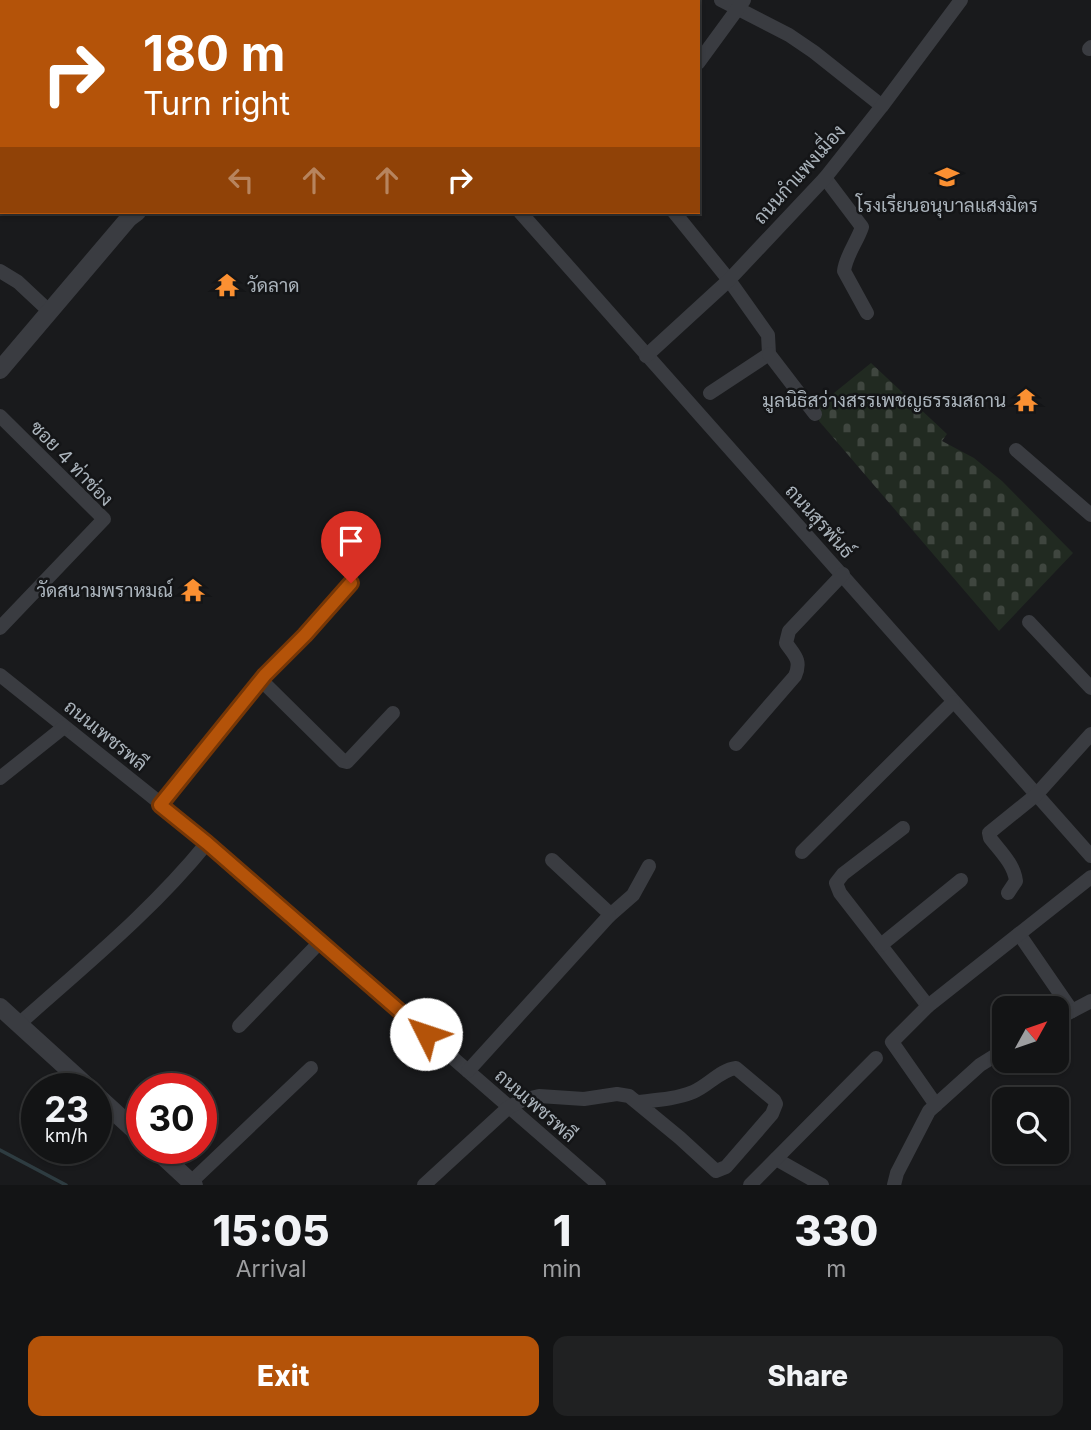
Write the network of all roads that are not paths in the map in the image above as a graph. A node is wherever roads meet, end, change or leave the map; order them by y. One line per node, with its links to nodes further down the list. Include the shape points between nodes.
1 (721, 0): 3 (street)
2 (961, 0): 5 (street, ถนนกำแพงเมี่อง)
3 (741, 4): 4 (street); 5 (street, via 814,52)
4 (700, 59)
5 (882, 106): 6 (street, ถนนกำแพงเมี่อง)
6 (825, 178): 11 (street, ถนนกำแพงเมี่อง); 13 (street, via 862,227 844,271)
7 (134, 214): 12 (street)
8 (522, 214): 15 (street, ถนนสุรพันธ์)
9 (676, 214): 11 (street)
10 (0, 271): 12 (street)
11 (729, 280): 14 (street, via 768,335); 15 (street, ถนนกำแพงเมี่อง)
12 (49, 311): 16 (street)
13 (867, 313)
14 (769, 354): 17 (street); 18 (street)
15 (646, 356): 22 (street, ถนนสุรพันธ์)
16 (0, 370)
17 (710, 393)
18 (815, 414)
19 (0, 416): 25 (street, ซอย 4 ท่าช่อง, via 104,519)
20 (1016, 450): 21 (street)
21 (1091, 515)
22 (843, 574): 29 (street, ถนนสุรพันธ์); 33 (street, via 789,631 786,643 799,663 795,676)
23 (351, 583): 27 (street)
24 (1029, 622): 28 (street)
25 (0, 628)
26 (0, 675): 31 (street, ถนนเพชรพลี)
27 (261, 680): 30 (street, via 343,761 348,762); 36 (street)
28 (1091, 688)
29 (953, 702): 35 (street, ถนนสุรพันธ์); 39 (street)
30 (393, 713)
31 (65, 727): 34 (street); 36 (street, ถนนเพชรพลี)
32 (1091, 734): 35 (street)
33 (736, 744)
34 (0, 778)
35 (1037, 795): 40 (street, ถนนสุรพันธ์); 45 (street, via 989,836 1015,876)
36 (160, 805): 38 (street, ถนนเพชรพลี)
37 (903, 828): 49 (street, via 836,883)
38 (207, 843): 48 (street, ถนนเพชรพลี); 55 (street, via 139,917)
39 (802, 852)
40 (1091, 856)
41 (552, 860): 46 (street)
42 (649, 866): 46 (street, via 638,889)
43 (1091, 877): 47 (street)
44 (961, 880): 49 (street)
45 (1007, 893)
46 (609, 916): 60 (street)
47 (1018, 934): 51 (street); 53 (street)
48 (320, 942): 56 (street); 60 (street, ถนนเพชรพลี)
49 (881, 945): 51 (street)
50 (1091, 1001): 53 (street)
51 (928, 1006): 63 (street, via 892,1042)
52 (0, 1007): 55 (street)
53 (1072, 1011): 54 (street)
54 (1069, 1013)
55 (19, 1024): 61 (street)
56 (239, 1026)
57 (876, 1058): 67 (street)
58 (992, 1058): 63 (street)
59 (311, 1068): 70 (street)
60 (468, 1071): 64 (street, ถนนเพชรพลี)
61 (73, 1073)
62 (639, 1102): 62 (street, via 716,1171 726,1167 776,1104 736,1068 683,1096); 64 (street, via 617,1094 584,1099 539,1096)
63 (936, 1105): 76 (street)
64 (509, 1108): 69 (street); 73 (street, ถนนเพชรพลี)
65 (112, 1110): 66 (street)
66 (126, 1122)
67 (776, 1159): 74 (street); 75 (street)
68 (171, 1164): 70 (street)
69 (442, 1170): 71 (street); 72 (street)
70 (192, 1184)
71 (424, 1185)
72 (448, 1185)
73 (599, 1185)
74 (750, 1185)
75 (822, 1185)
76 (894, 1185)

